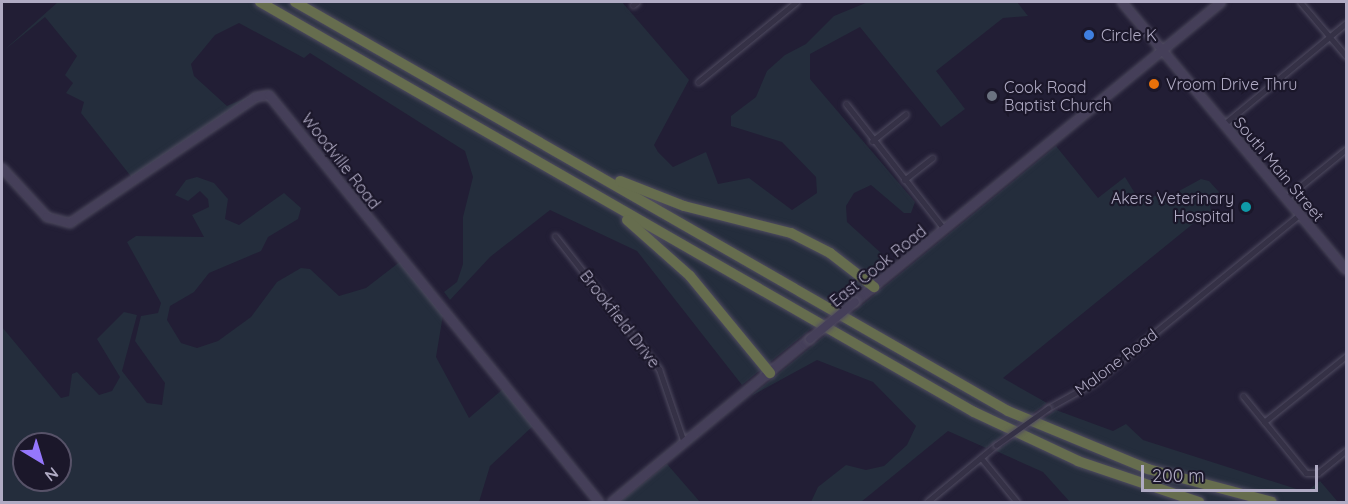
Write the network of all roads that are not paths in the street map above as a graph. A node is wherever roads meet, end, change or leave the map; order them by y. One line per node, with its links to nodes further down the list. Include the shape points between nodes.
1 (260, 2): 20 (highway)
2 (295, 2): 14 (highway)
3 (796, 2): 11 (street)
4 (1122, 2): 9 (street, South Main Street)
5 (1221, 2): 9 (street, East Cook Road)
6 (1300, 2): 8 (street)
7 (1347, 23): 8 (street)
8 (1330, 36): 10 (street); 15 (street)
9 (1162, 50): 15 (street, South Main Street); 24 (street, East Cook Road)
10 (1347, 56)
11 (698, 82)
12 (846, 104): 16 (street)
13 (906, 114): 16 (street)
14 (503, 121): 27 (highway, via 651,195 802,238); 40 (highway, via 1018,416 1148,469)
15 (1224, 124): 22 (street, South Main Street)
16 (872, 141): 21 (street)
17 (1347, 149): 22 (street)
18 (932, 158): 21 (street)
19 (2, 168): 35 (street, Woodville Road, via 47,217 70,223 256,97 269,95)
20 (563, 176): 29 (highway, via 672,257); 39 (highway, via 998,425 1097,469)
21 (904, 180): 24 (street)
22 (1286, 198): 23 (street, South Main Street)
23 (1299, 214): 26 (street, South Main Street); 34 (street, Malone Road, bridge, via 1093,383 1048,408)
24 (944, 229): 27 (street, East Cook Road)
25 (555, 236): 32 (street, Brookfield Drive, via 659,369)
26 (1347, 270)
27 (874, 287): 29 (street, East Cook Road, bridge)
28 (1347, 356): 31 (street)
29 (770, 373): 32 (street, East Cook Road)
30 (1243, 396): 31 (street)
31 (1264, 422): 33 (street, via 1306,472 1318,472)
32 (684, 443): 36 (street, East Cook Road)
33 (1347, 450)
34 (981, 458): 37 (street, Malone Road); 38 (street)
35 (599, 502)
36 (612, 502)
37 (927, 502)
38 (1017, 502)
39 (1199, 502)
40 (1272, 502)

